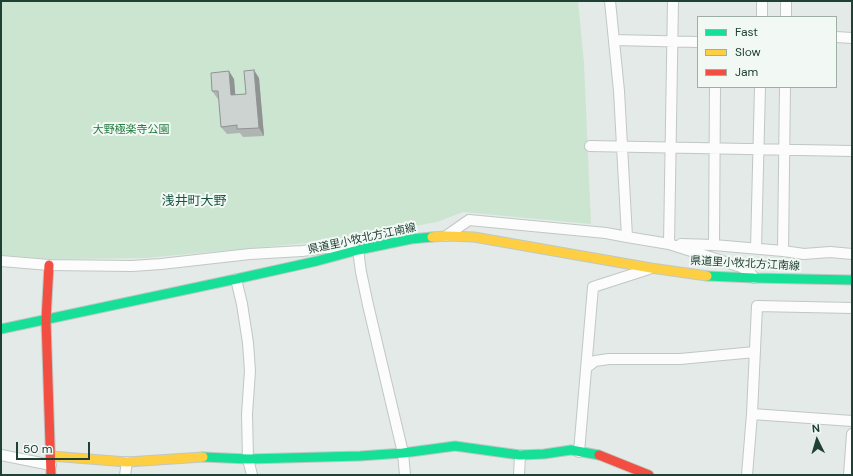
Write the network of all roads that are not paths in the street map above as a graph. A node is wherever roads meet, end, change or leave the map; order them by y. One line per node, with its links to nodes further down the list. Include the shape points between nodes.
1 (610, 1): 9 (street)
2 (673, 1): 10 (street)
3 (762, 1): 5 (street)
4 (786, 1): 6 (street)
5 (762, 16)
6 (786, 16)
7 (837, 37): 8 (street)
8 (852, 38)
9 (614, 40): 10 (street); 16 (street)
10 (672, 41): 11 (street); 17 (street)
11 (697, 42)
12 (715, 88): 18 (street)
13 (760, 88): 19 (street)
14 (785, 88): 20 (street)
15 (590, 146): 16 (street)
16 (622, 146): 17 (street); 23 (street)
17 (671, 148): 18 (street); 24 (street)
18 (715, 148): 19 (street); 25 (street)
19 (759, 149): 20 (street); 26 (street)
20 (783, 150): 21 (street); 28 (street)
21 (852, 151)
22 (446, 236): 23 (street, via 469,220 606,232); 27 (main road, 県道里小牧北方江南線, via 410,239); 32 (main road, 県道里小牧北方江南線, via 474,237)
23 (627, 237): 24 (street)
24 (669, 244): 25 (street); 33 (street, via 742,267)
25 (714, 245): 26 (street)
26 (756, 248): 28 (street)
27 (358, 250): 31 (street, via 325,248 132,266); 34 (main road, 県道里小牧北方江南線); 46 (street, via 368,305)
28 (783, 251): 29 (street, via 804,254)
29 (852, 254)
30 (1, 261): 31 (street)
31 (49, 265): 37 (main road)
32 (651, 268): 33 (main road, 県道里小牧北方江南線, via 709,276); 40 (street, via 593,287)
33 (754, 278): 35 (main road, 県道里小牧北方江南線)
34 (236, 279): 37 (main road, 県道里小牧北方江南線); 49 (street, via 248,343 250,371 247,414)
35 (852, 280)
36 (852, 308): 39 (street, via 757,306)
37 (46, 320): 38 (main road, 県道里小牧北方江南線); 51 (main road)
38 (1, 329)
39 (755, 352): 40 (street, via 680,359 609,359 595,361); 41 (street)
40 (586, 368): 45 (street)
41 (752, 414): 42 (street); 57 (street)
42 (852, 421)
43 (852, 434): 44 (street)
44 (851, 449): 58 (street)
45 (579, 452): 48 (main road, via 571,450); 56 (main road, via 600,454)
46 (403, 453): 48 (main road, via 455,446); 49 (main road); 54 (street)
47 (1, 455): 51 (street)
48 (520, 455): 55 (street)
49 (248, 459): 50 (main road, via 198,457); 53 (street)
50 (127, 462): 51 (main road); 52 (street)
51 (51, 465)
52 (125, 475)
53 (252, 475)
54 (405, 475)
55 (519, 475)
56 (649, 475)
57 (748, 475)
58 (849, 475)

